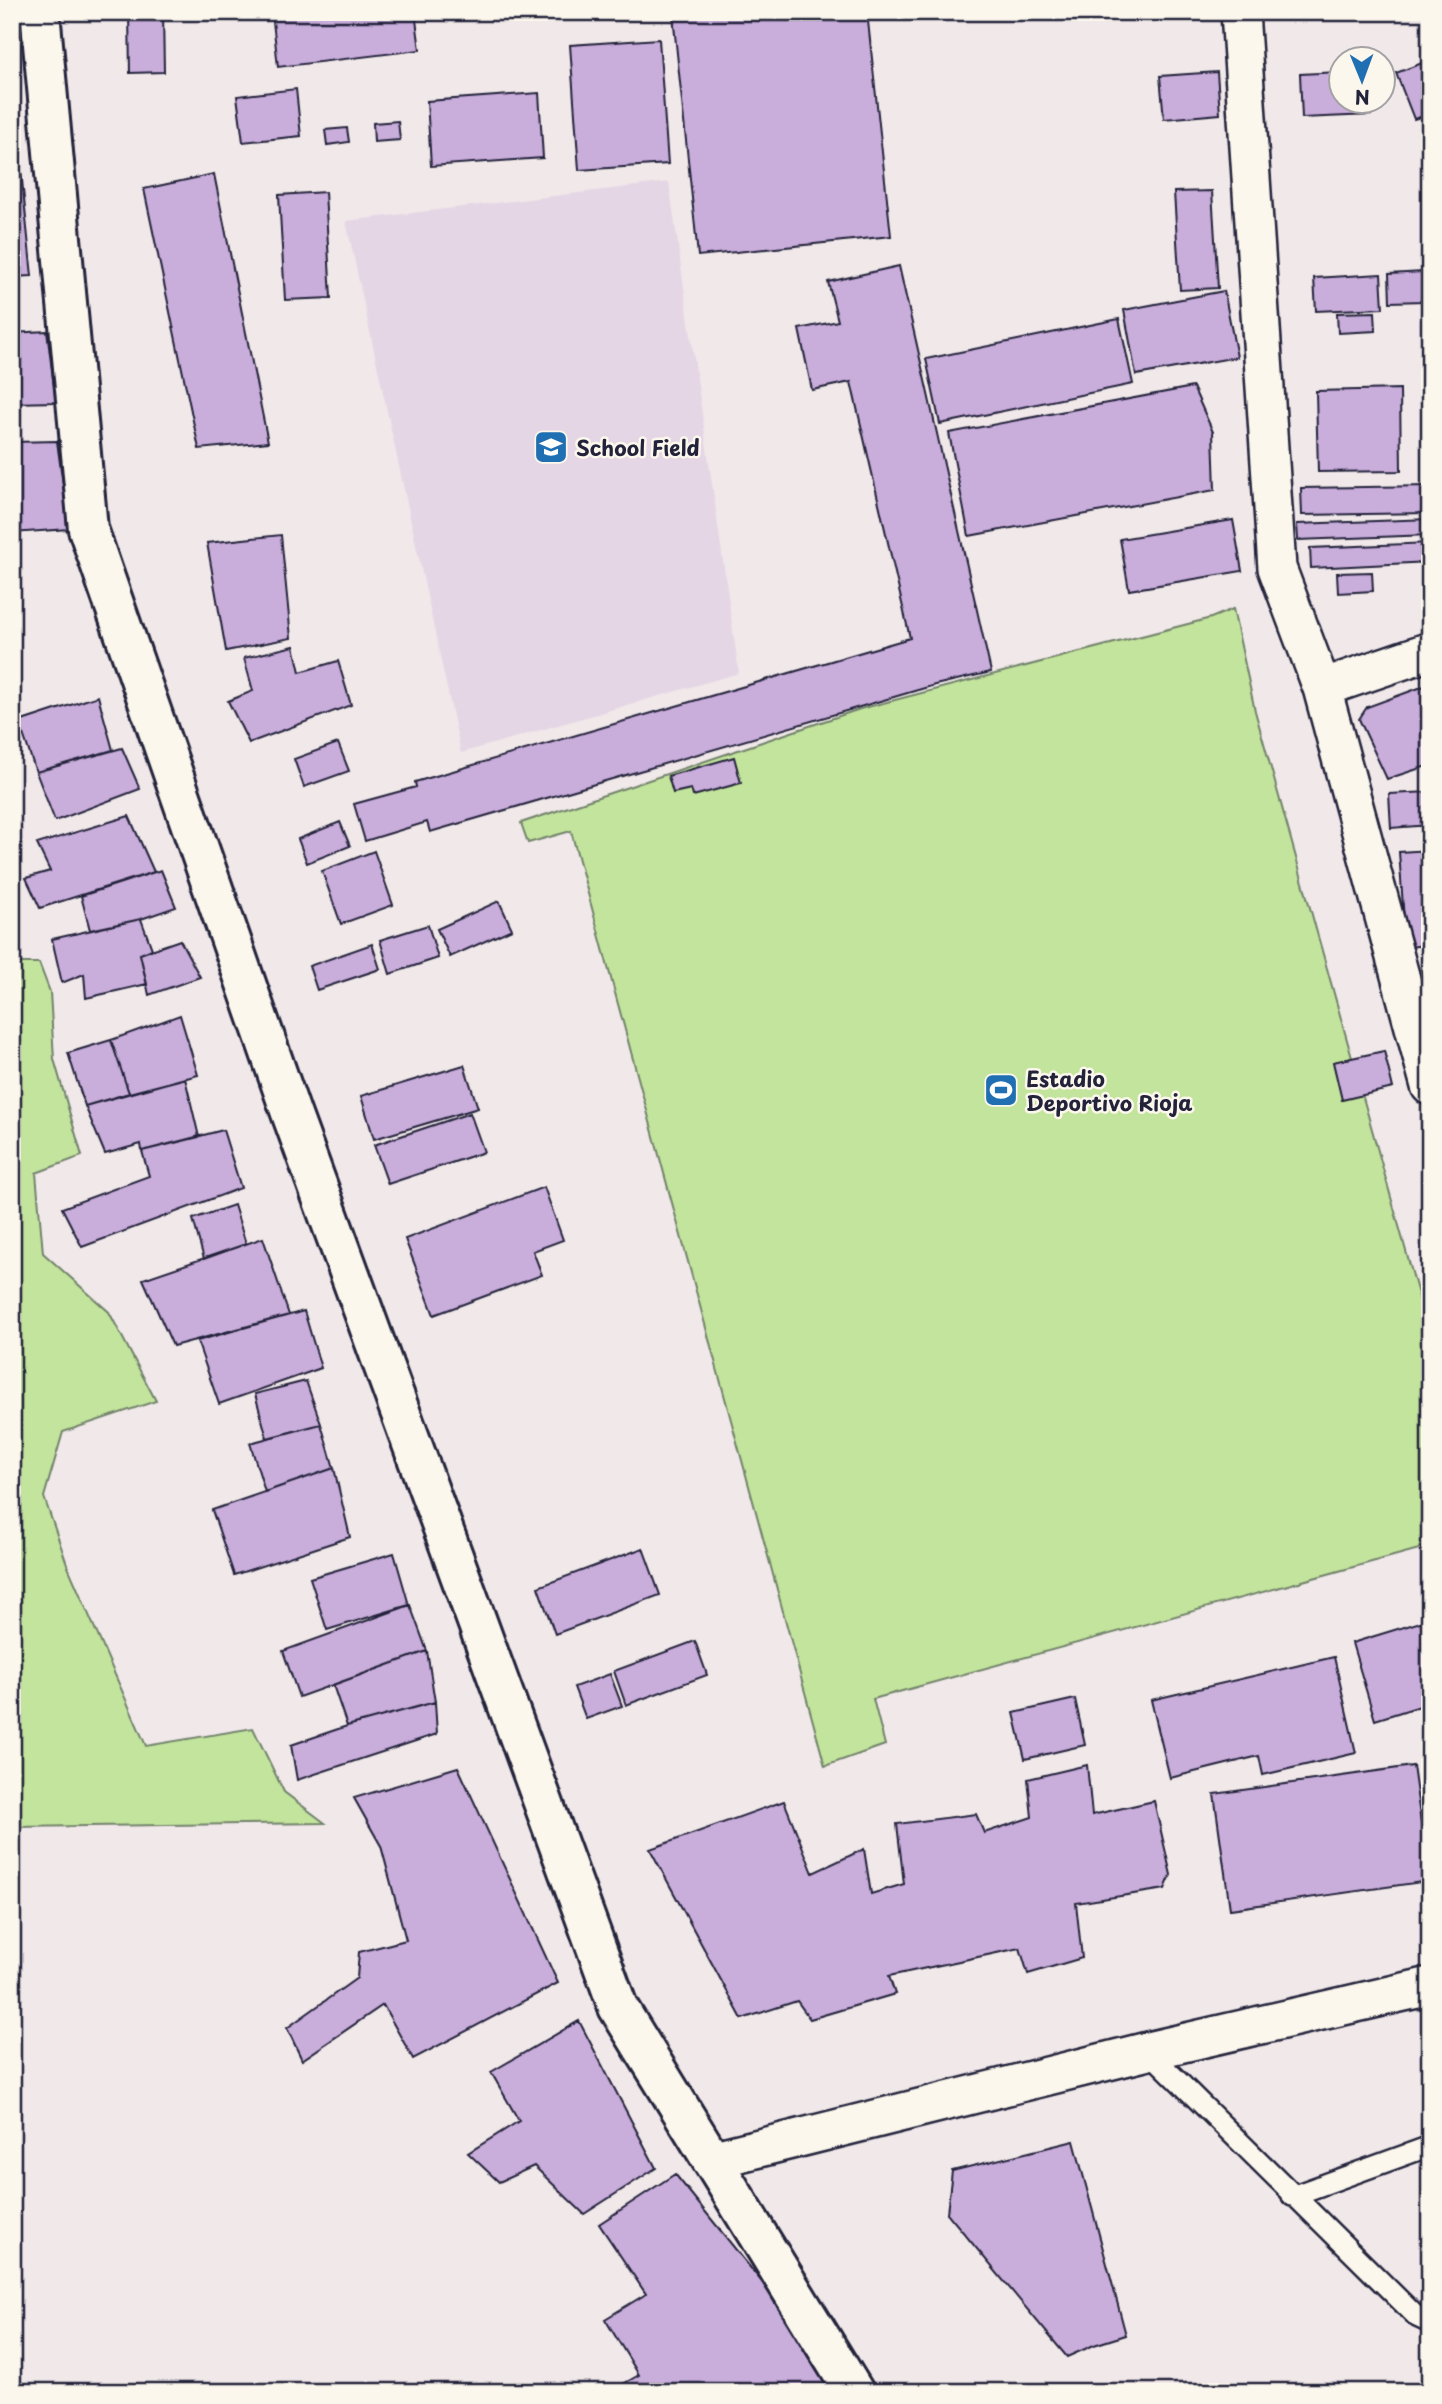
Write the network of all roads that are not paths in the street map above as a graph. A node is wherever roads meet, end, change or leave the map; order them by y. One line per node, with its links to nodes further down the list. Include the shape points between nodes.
1 (40, 12): 9 (street, via 88,529 291,1113 618,2007)
2 (1240, 12): 4 (street, via 1277,568)
3 (1430, 651): 4 (street)
4 (1322, 688): 5 (street)
5 (1430, 1086)
6 (1430, 1986): 7 (street)
7 (1148, 2051): 9 (street); 10 (lane)
8 (1430, 2146): 10 (lane)
9 (711, 2160): 12 (street)
10 (1292, 2196): 11 (lane, via 1417,2317)
11 (1430, 2323)
12 (853, 2392)

